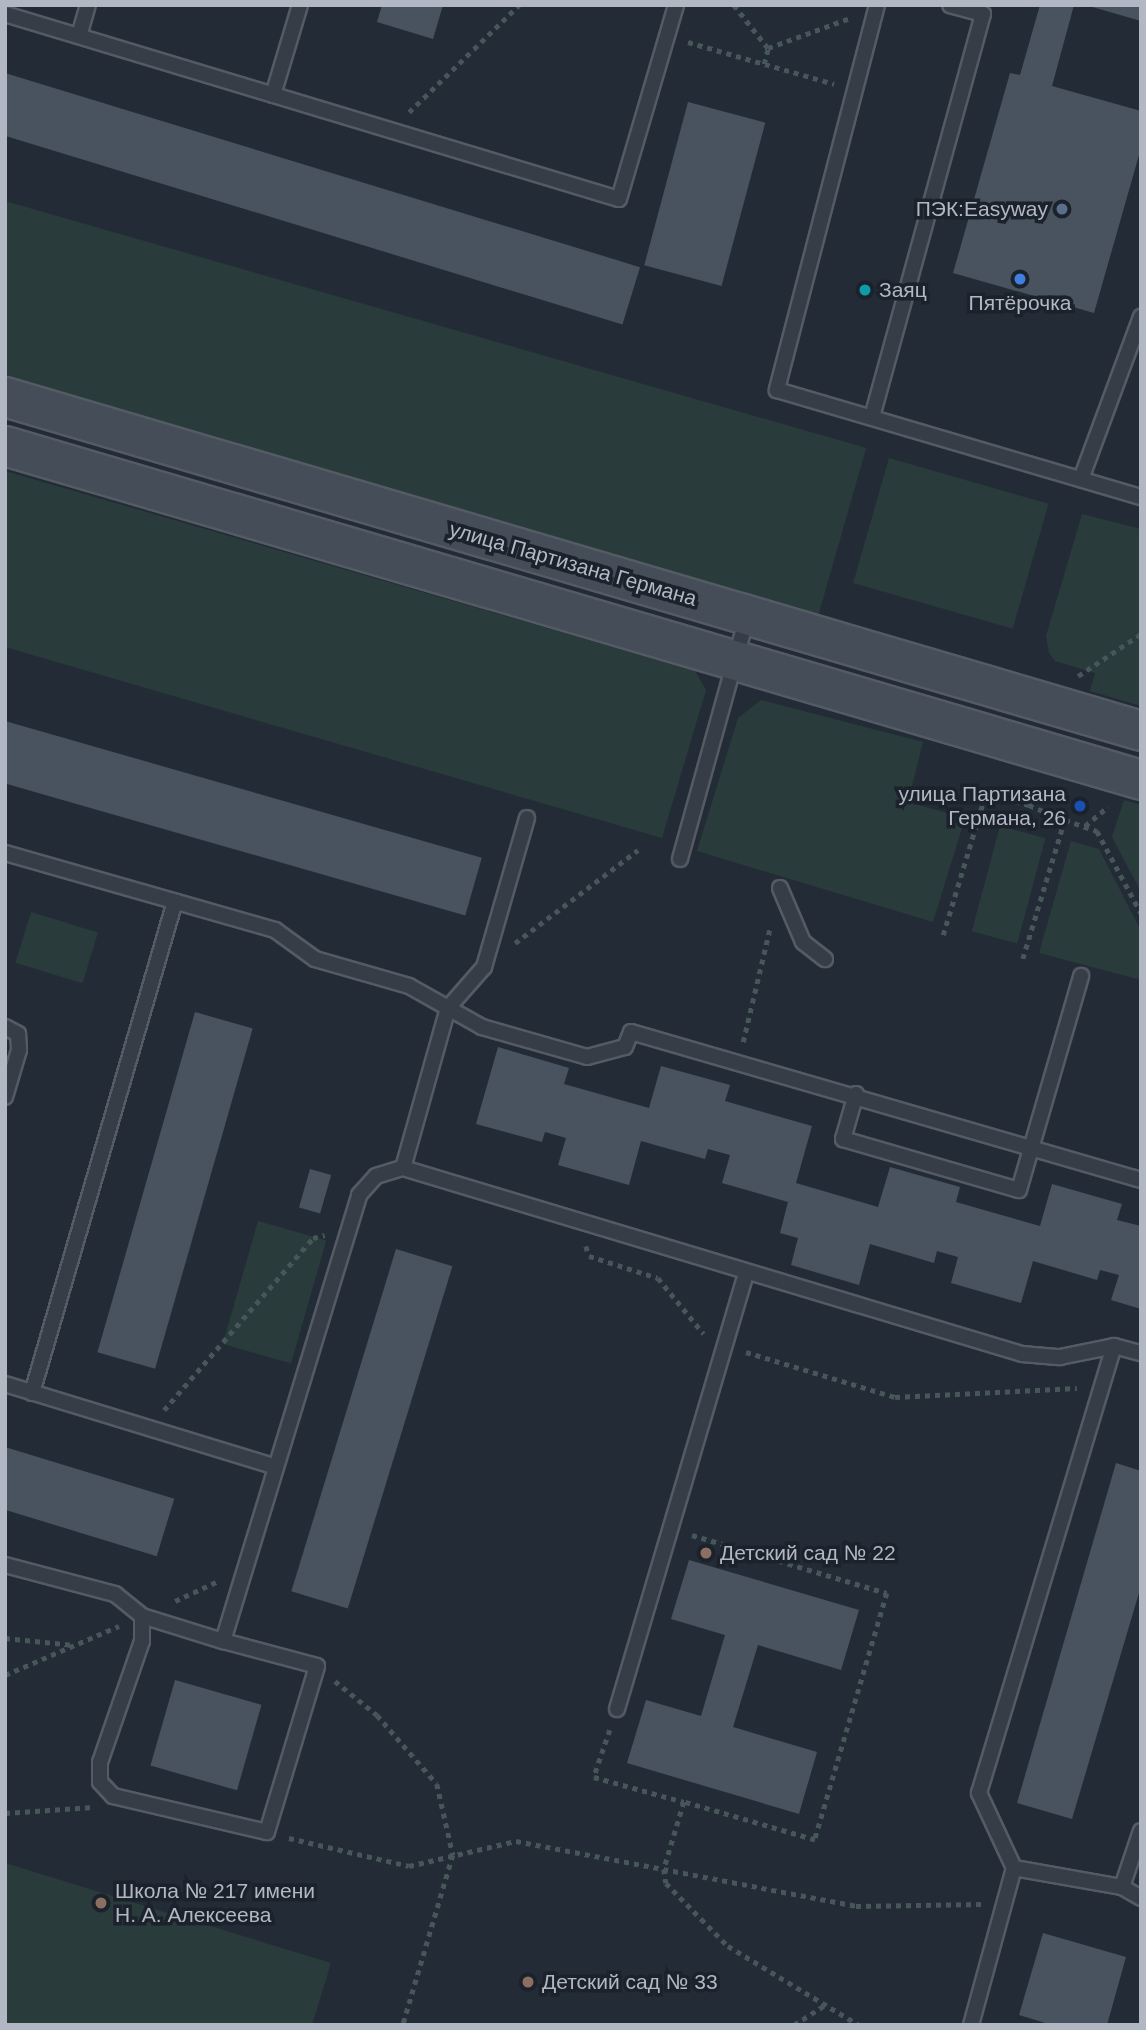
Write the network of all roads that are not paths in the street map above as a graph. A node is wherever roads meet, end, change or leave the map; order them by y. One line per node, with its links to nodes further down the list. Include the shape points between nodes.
1 (88, 5): 7 (lane)
2 (300, 5): 8 (lane)
3 (676, 5): 8 (lane, via 619,198)
4 (950, 5): 11 (lane, via 983,15)
5 (877, 7): 11 (lane, via 778,390)
6 (5, 14): 7 (lane)
7 (79, 36): 8 (lane)
8 (273, 95)
9 (1141, 317): 13 (lane)
10 (5, 397): 15 (main road, улица Партизана Германа)
11 (872, 417): 13 (lane)
12 (5, 446): 16 (main road)
13 (1081, 479): 14 (lane)
14 (1141, 497)
15 (747, 615): 16 (lane); 17 (main road, улица Партизана Германа)
16 (735, 661): 18 (main road); 21 (lane)
17 (1141, 731)
18 (1141, 780)
19 (527, 818): 26 (lane, via 484,967)
20 (5, 853): 23 (lane)
21 (680, 859)
22 (780, 888): 24 (lane, via 803,942)
23 (175, 901): 26 (lane, via 275,930 315,959 409,986); 37 (lane)
24 (825, 959)
25 (1081, 976): 30 (lane)
26 (448, 1009): 28 (lane, via 482,1027 587,1057 625,1046 631,1032); 31 (lane)
27 (5, 1027): 29 (lane, via 18,1034 19,1050)
28 (856, 1094): 30 (lane); 30 (lane, via 843,1139 1019,1190)
29 (5, 1097)
30 (1030, 1148): 32 (lane)
31 (403, 1168): 33 (lane); 38 (lane, via 376,1176 359,1195)
32 (1141, 1180)
33 (746, 1274): 34 (lane, via 1022,1354 1060,1357); 42 (lane)
34 (1114, 1346): 35 (lane); 44 (lane, via 979,1793)
35 (1141, 1353)
36 (5, 1384): 37 (lane)
37 (32, 1393): 38 (lane)
38 (274, 1466): 41 (lane)
39 (5, 1564): 40 (lane, via 115,1594)
40 (142, 1616): 41 (lane); 41 (lane, via 142,1641 100,1762 100,1782 113,1796 267,1832 317,1666)
41 (223, 1641)
42 (617, 1709)
43 (1141, 1830): 45 (lane)
44 (1014, 1868): 45 (lane); 47 (lane)
45 (1122, 1888): 46 (lane)
46 (1141, 1898)
47 (971, 2025)

